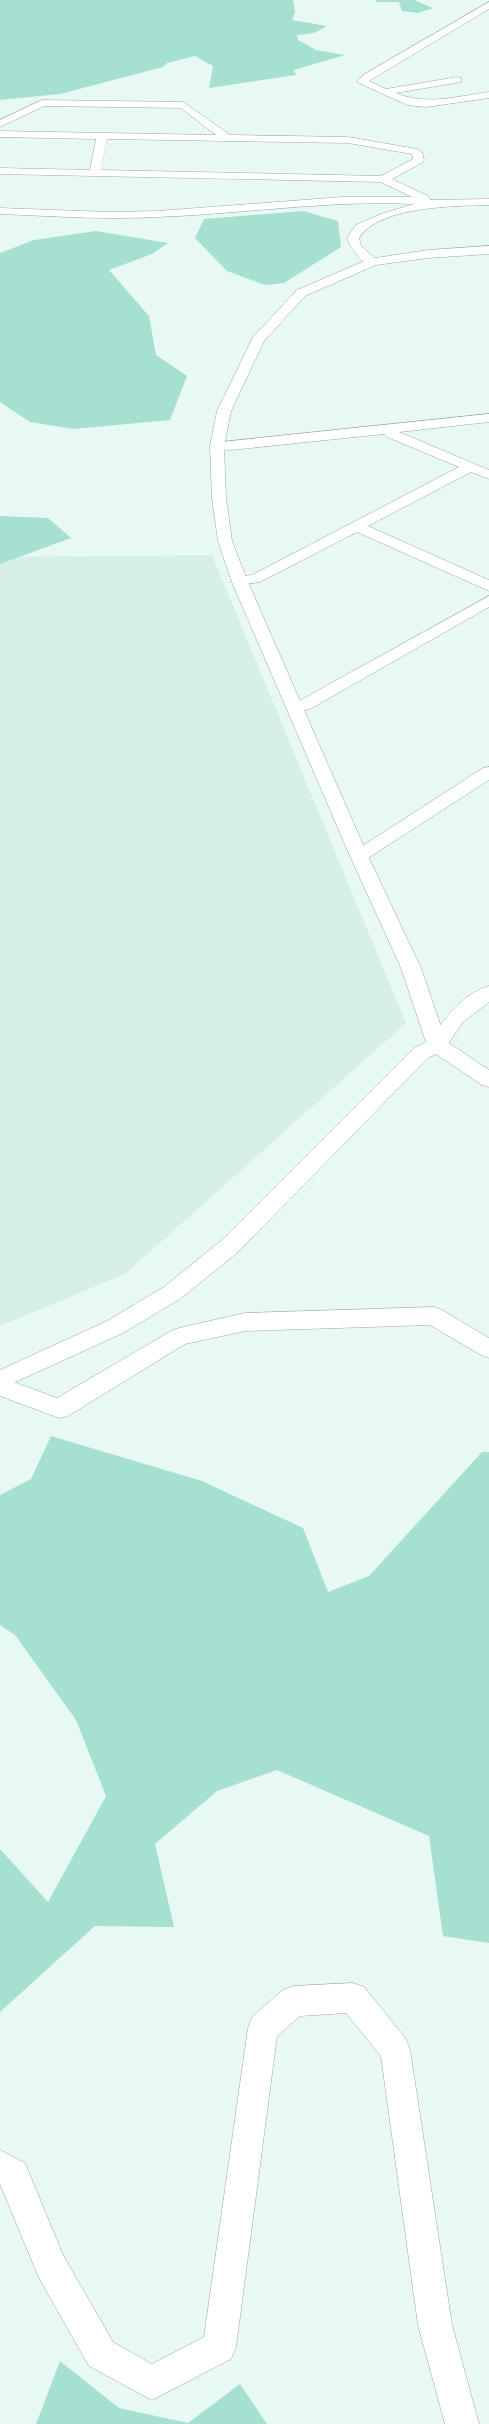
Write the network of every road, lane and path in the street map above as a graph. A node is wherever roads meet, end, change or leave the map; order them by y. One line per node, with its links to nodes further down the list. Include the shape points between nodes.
1 (489, 5): 3 (street, via 362,82)
2 (457, 80): 3 (street)
3 (385, 92): 4 (street, via 407,102 426,104)
4 (489, 95)
5 (0, 124): 8 (street, via 42,103 183,105)
6 (0, 134): 7 (street)
7 (102, 136): 8 (street); 10 (street)
8 (228, 138): 11 (street, via 348,140 417,152 419,160)
9 (0, 171): 10 (street)
10 (96, 173): 11 (street)
11 (383, 179): 13 (street, via 424,198)
12 (489, 202): 13 (street)
13 (424, 204): 14 (street, via 415,200 343,200 158,214 109,215); 16 (street, via 360,227 353,238 356,247)
14 (0, 211)
15 (489, 250): 16 (street, via 428,254)
16 (373, 262): 19 (street, via 301,294 258,340 224,411)
17 (489, 418): 18 (street)
18 (387, 429): 19 (street); 20 (street, via 392,434)
19 (217, 446): 23 (street, via 219,498 225,541)
20 (470, 467): 21 (street); 22 (street)
21 (489, 475)
22 (356, 526): 23 (street, via 254,579); 24 (street)
23 (239, 580): 26 (street)
24 (489, 586)
25 (489, 601): 26 (street, via 304,704)
26 (294, 707): 28 (street)
27 (489, 772): 28 (street)
28 (359, 856): 30 (street, via 411,968)
29 (489, 992): 30 (street, via 456,1017)
30 (437, 1045): 31 (street); 33 (street, via 421,1053 230,1246 172,1293 115,1327)
31 (489, 1080)
32 (489, 1349): 34 (street, via 434,1316 245,1322 179,1336 59,1409)
33 (0, 1380)
34 (0, 1386)
35 (0, 2166): 36 (street, via 14,2174 51,2266 100,2354 152,2383 219,2347 264,2028 294,2002 353,1998 395,2050 435,2325)
36 (462, 2424)

